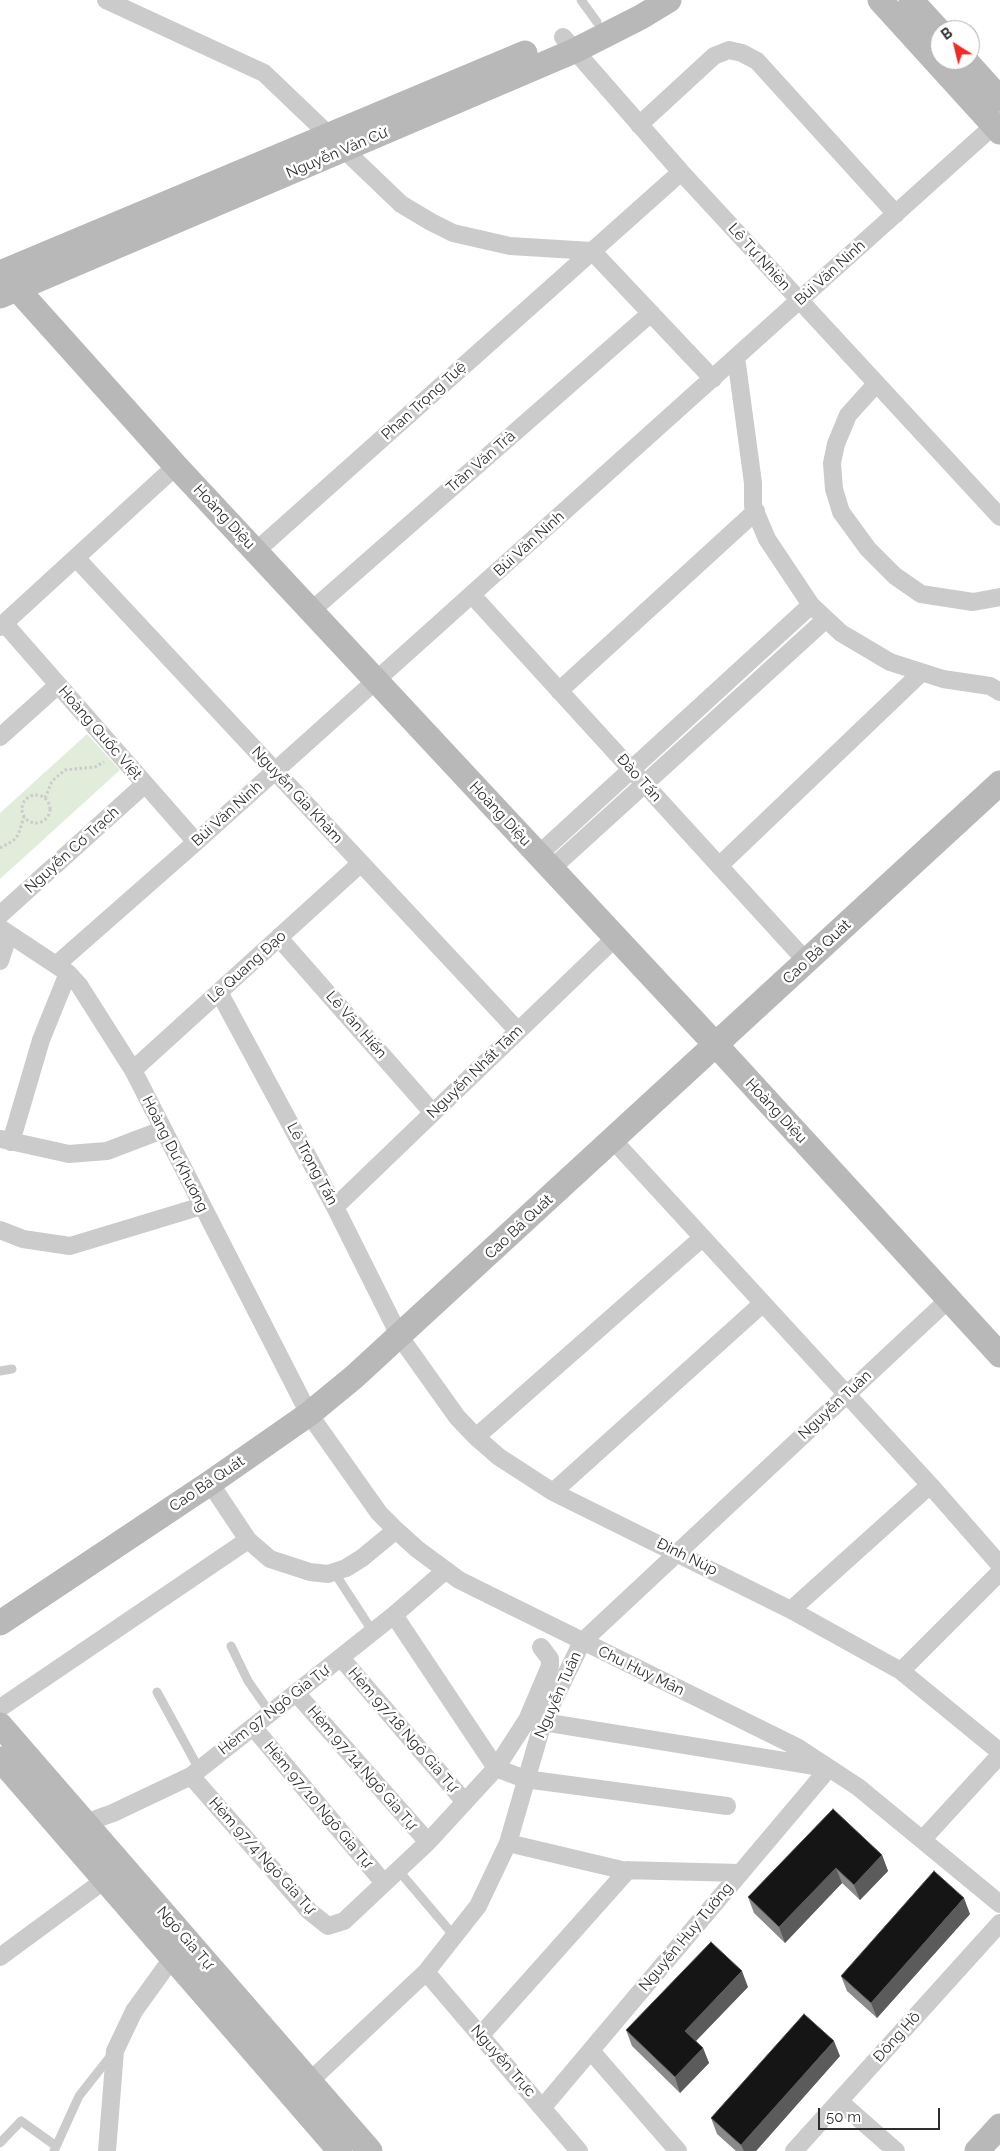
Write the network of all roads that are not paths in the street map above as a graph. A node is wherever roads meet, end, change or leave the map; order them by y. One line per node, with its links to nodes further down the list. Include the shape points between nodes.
1 (106, 0): 14 (street, via 264,73)
2 (581, 0): 8 (lane)
3 (638, 0): 8 (street, Nguyễn Văn Cừ)
4 (669, 0): 9 (street, Nguyễn Văn Cừ, via 641,17)
5 (880, 0): 13 (street)
6 (912, 0): 7 (street)
7 (930, 21)
8 (597, 22): 9 (street, Nguyễn Văn Cừ)
9 (568, 44): 12 (street, Lê Tự Nhiên); 14 (street, Nguyễn Văn Cừ)
10 (974, 70): 11 (street)
11 (1000, 99)
12 (639, 126): 15 (street, Lê Tự Nhiên); 16 (street, via 714,56 729,50 742,53 757,61)
13 (998, 126): 16 (street, Bùi Văn Ninh)
14 (337, 142): 17 (street, via 400,204 453,233 510,246); 18 (street, Nguyễn Văn Cừ)
15 (681, 172): 17 (street, Phan Trọng Tuệ); 19 (street, Lê Tự Nhiên)
16 (896, 214): 19 (street, Bùi Văn Ninh)
17 (592, 251): 20 (street); 27 (street, Phan Trọng Tuệ)
18 (5, 283): 24 (street, Hoàng Diệu)
19 (799, 301): 21 (street, Bùi Văn Ninh); 23 (street, Lê Tự Nhiên)
20 (651, 313): 22 (street); 32 (street, Trần Văn Trà)
21 (736, 357): 22 (street, Bùi Văn Ninh); 25 (street)
22 (713, 379): 29 (street, Bùi Văn Ninh)
23 (876, 384): 26 (street, Lê Tự Nhiên); 30 (street, via 848,416 836,444 832,463 834,490 841,512 868,548 895,576 921,594 973,602)
24 (176, 466): 27 (street, Hoàng Diệu); 28 (street)
25 (756, 511): 31 (street, via 767,539); 38 (street)
26 (1000, 518)
27 (256, 551): 32 (street, Hoàng Diệu)
28 (76, 558): 34 (street); 42 (street, Nguyễn Gia Khảm)
29 (472, 595): 36 (street, Bùi Văn Ninh); 38 (street, Đào Tấn)
30 (1000, 597)
31 (811, 605): 33 (street); 41 (street)
32 (311, 611): 36 (street, Hoàng Diệu)
33 (826, 619): 35 (street, via 841,633 890,662); 45 (street)
34 (2, 625): 37 (street, Hoàng Quốc Việt)
35 (921, 673): 39 (street, via 990,686); 49 (street)
36 (376, 681): 42 (street, Bùi Văn Ninh); 47 (street, Hoàng Diệu)
37 (58, 685): 40 (street); 44 (street, Hoàng Quốc Việt)
38 (559, 691): 41 (street, Đào Tấn)
39 (1000, 692)
40 (0, 737)
41 (631, 770): 45 (street, Đào Tấn); 47 (street)
42 (275, 771): 46 (street, Bùi Văn Ninh); 48 (street, Nguyễn Gia Khảm)
43 (1000, 783): 55 (street, Cao Bá Quát)
44 (145, 784): 46 (street, Hoàng Quốc Việt); 50 (street, Nguyễn Cơ Trạch)
45 (644, 784): 47 (street); 49 (street, Đào Tấn)
46 (196, 842): 56 (street, Bùi Văn Ninh)
47 (545, 862): 53 (street, Hoàng Diệu)
48 (361, 863): 52 (street, Lê Quang Đạo); 58 (street, Nguyễn Gia Khảm)
49 (719, 866): 55 (street, Đào Tấn)
50 (0, 915)
51 (5, 931): 54 (street); 56 (street, Hoàng Dư Khương)
52 (279, 938): 57 (street, Lê Quang Đạo); 61 (street, Lê Văn Hiến)
53 (615, 938): 58 (street, Nguyễn Nhất Tâm); 59 (street, Hoàng Diệu)
54 (0, 961)
55 (806, 961): 59 (street, Cao Bá Quát)
56 (62, 969): 60 (street, Hoàng Dư Khương, via 79,985); 63 (street)
57 (219, 992): 60 (street, Lê Quang Đạo); 66 (street, Lê Trọng Tấn)
58 (518, 1031): 61 (street, Nguyễn Nhất Tâm)
59 (716, 1045): 64 (street, Cao Bá Quát); 69 (street, Hoàng Diệu)
60 (133, 1070): 62 (street, Hoàng Dư Khương)
61 (433, 1113): 66 (street, Nguyễn Nhất Tâm)
62 (162, 1130): 63 (street, via 107,1151 69,1154); 65 (street, Hoàng Dư Khương)
63 (6, 1140)
64 (613, 1140): 68 (street); 72 (street, Cao Bá Quát)
65 (202, 1206): 67 (street, via 70,1246 23,1239); 77 (street, Hoàng Dư Khương)
66 (335, 1207): 72 (street, Lê Trọng Tấn)
67 (0, 1230)
68 (702, 1238): 70 (street); 78 (street)
69 (949, 1299): 71 (street, Hoàng Diệu); 76 (street, Nguyễn Tuân)
70 (762, 1304): 76 (street); 81 (street)
71 (989, 1332): 73 (street, Hoàng Diệu)
72 (400, 1337): 77 (street, Cao Bá Quát); 78 (street, Đinh Núp)
73 (1000, 1355)
74 (12, 1370): 75 (lane)
75 (0, 1371)
76 (845, 1395): 80 (street); 84 (street, Nguyễn Tuân)
77 (309, 1414): 79 (street, Cao Bá Quát); 82 (street, Chu Huy Mân, via 378,1513)
78 (476, 1437): 81 (street, Đinh Núp, via 499,1457)
79 (210, 1483): 83 (street); 91 (street, Cao Bá Quát)
80 (930, 1485): 85 (street); 89 (street)
81 (553, 1492): 84 (street, Đinh Núp)
82 (396, 1530): 86 (street, Chu Huy Mân); 87 (street, via 362,1558)
83 (248, 1540): 87 (street, via 270,1559 285,1566 310,1572); 100 (street)
84 (676, 1552): 89 (street, Đinh Núp); 93 (street, Nguyễn Tuân)
85 (1000, 1565)
86 (446, 1570): 90 (street, Hẻm 97 Ngô Gia Tự); 93 (street, Chu Huy Mân, via 459,1580)
87 (334, 1572): 92 (lane)
88 (1000, 1572): 97 (street)
89 (791, 1610): 97 (street, Đinh Núp)
90 (394, 1615): 92 (street, Hẻm 97 Ngô Gia Tự); 107 (street)
91 (0, 1623)
92 (373, 1632): 96 (street, Hẻm 97 Ngô Gia Tự)
93 (582, 1642): 102 (street, Nguyễn Tuân); 108 (street, Chu Huy Mân, via 797,1747)
94 (231, 1646): 101 (lane, via 248,1682)
95 (541, 1646): 107 (street, via 550,1666 527,1720)
96 (341, 1658): 99 (street, Hẻm 97 Ngô Gia Tự); 111 (street, Hẻm 97/18 Ngô Gia Tự)
97 (901, 1670): 105 (street, Đinh Núp)
98 (156, 1692): 109 (lane)
99 (297, 1694): 101 (street, Hẻm 97 Ngô Gia Tự); 115 (street, Hẻm 97/14 Ngô Gia Tự)
100 (0, 1708)
101 (271, 1714): 104 (street, Hẻm 97 Ngô Gia Tự)
102 (543, 1722): 108 (street); 110 (street, Nguyễn Tuân)
103 (0, 1725): 113 (street, Ngô Gia Tự)
104 (253, 1728): 109 (street, Hẻm 97 Ngô Gia Tự); 121 (street, Hẻm 97/10 Ngô Gia Tự)
105 (1000, 1753): 114 (street)
106 (0, 1759): 113 (street, Ngô Gia Tự)
107 (496, 1768): 110 (street); 111 (street)
108 (829, 1768): 114 (street, Chu Huy Mân); 119 (street, Nguyễn Huy Tưởng)
109 (195, 1773): 113 (street, Hẻm 97 Ngô Gia Tự, via 113,1813); 121 (street, Hẻm 97/4 Ngô Gia Tự, via 328,1926 344,1921)
110 (525, 1779): 112 (street); 116 (street, Nguyễn Tuân)
111 (465, 1802): 115 (street)
112 (727, 1806)
113 (74, 1827): 120 (street, Ngô Gia Tự); 125 (street, Ngô Gia Tự)
114 (923, 1839): 122 (street, Chu Huy Mân)
115 (428, 1842): 117 (street)
116 (508, 1843): 118 (street); 124 (street, Nguyễn Tuân, via 478,1906)
117 (398, 1870): 121 (street); 124 (lane)
118 (628, 1870): 119 (street); 128 (street)
119 (740, 1873): 130 (street, Nguyễn Huy Tưởng)
120 (106, 1879): 125 (street, Ngô Gia Tự); 126 (street)
121 (384, 1884)
122 (1000, 1904)
123 (1000, 1924): 132 (street, Đông Hồ)
124 (455, 1937): 127 (street, Nguyễn Tuân)
125 (182, 1950): 129 (street, via 134,2011); 131 (street, Ngô Gia Tự)
126 (0, 1956)
127 (426, 1972): 128 (street, Nguyễn Trực); 131 (street, Nguyễn Tuân)
128 (481, 2035): 133 (street, Nguyễn Trực)
129 (115, 2050): 136 (lane, via 79,2096); 137 (street)
130 (591, 2051): 133 (street, Nguyễn Huy Tưởng); 141 (street)
131 (302, 2089): 138 (street, Ngô Gia Tự); 139 (street, Ngô Gia Tự)
132 (839, 2101): 142 (street, Đông Hồ); 143 (street)
133 (543, 2107): 140 (street, Nguyễn Trực)
134 (1000, 2126): 144 (street)
135 (0, 2143): 136 (lane, via 21,2121)
136 (55, 2148)
137 (107, 2151)
138 (340, 2151)
139 (370, 2151)
140 (579, 2151)
141 (678, 2151)
142 (794, 2151)
143 (896, 2151)
144 (977, 2151)

